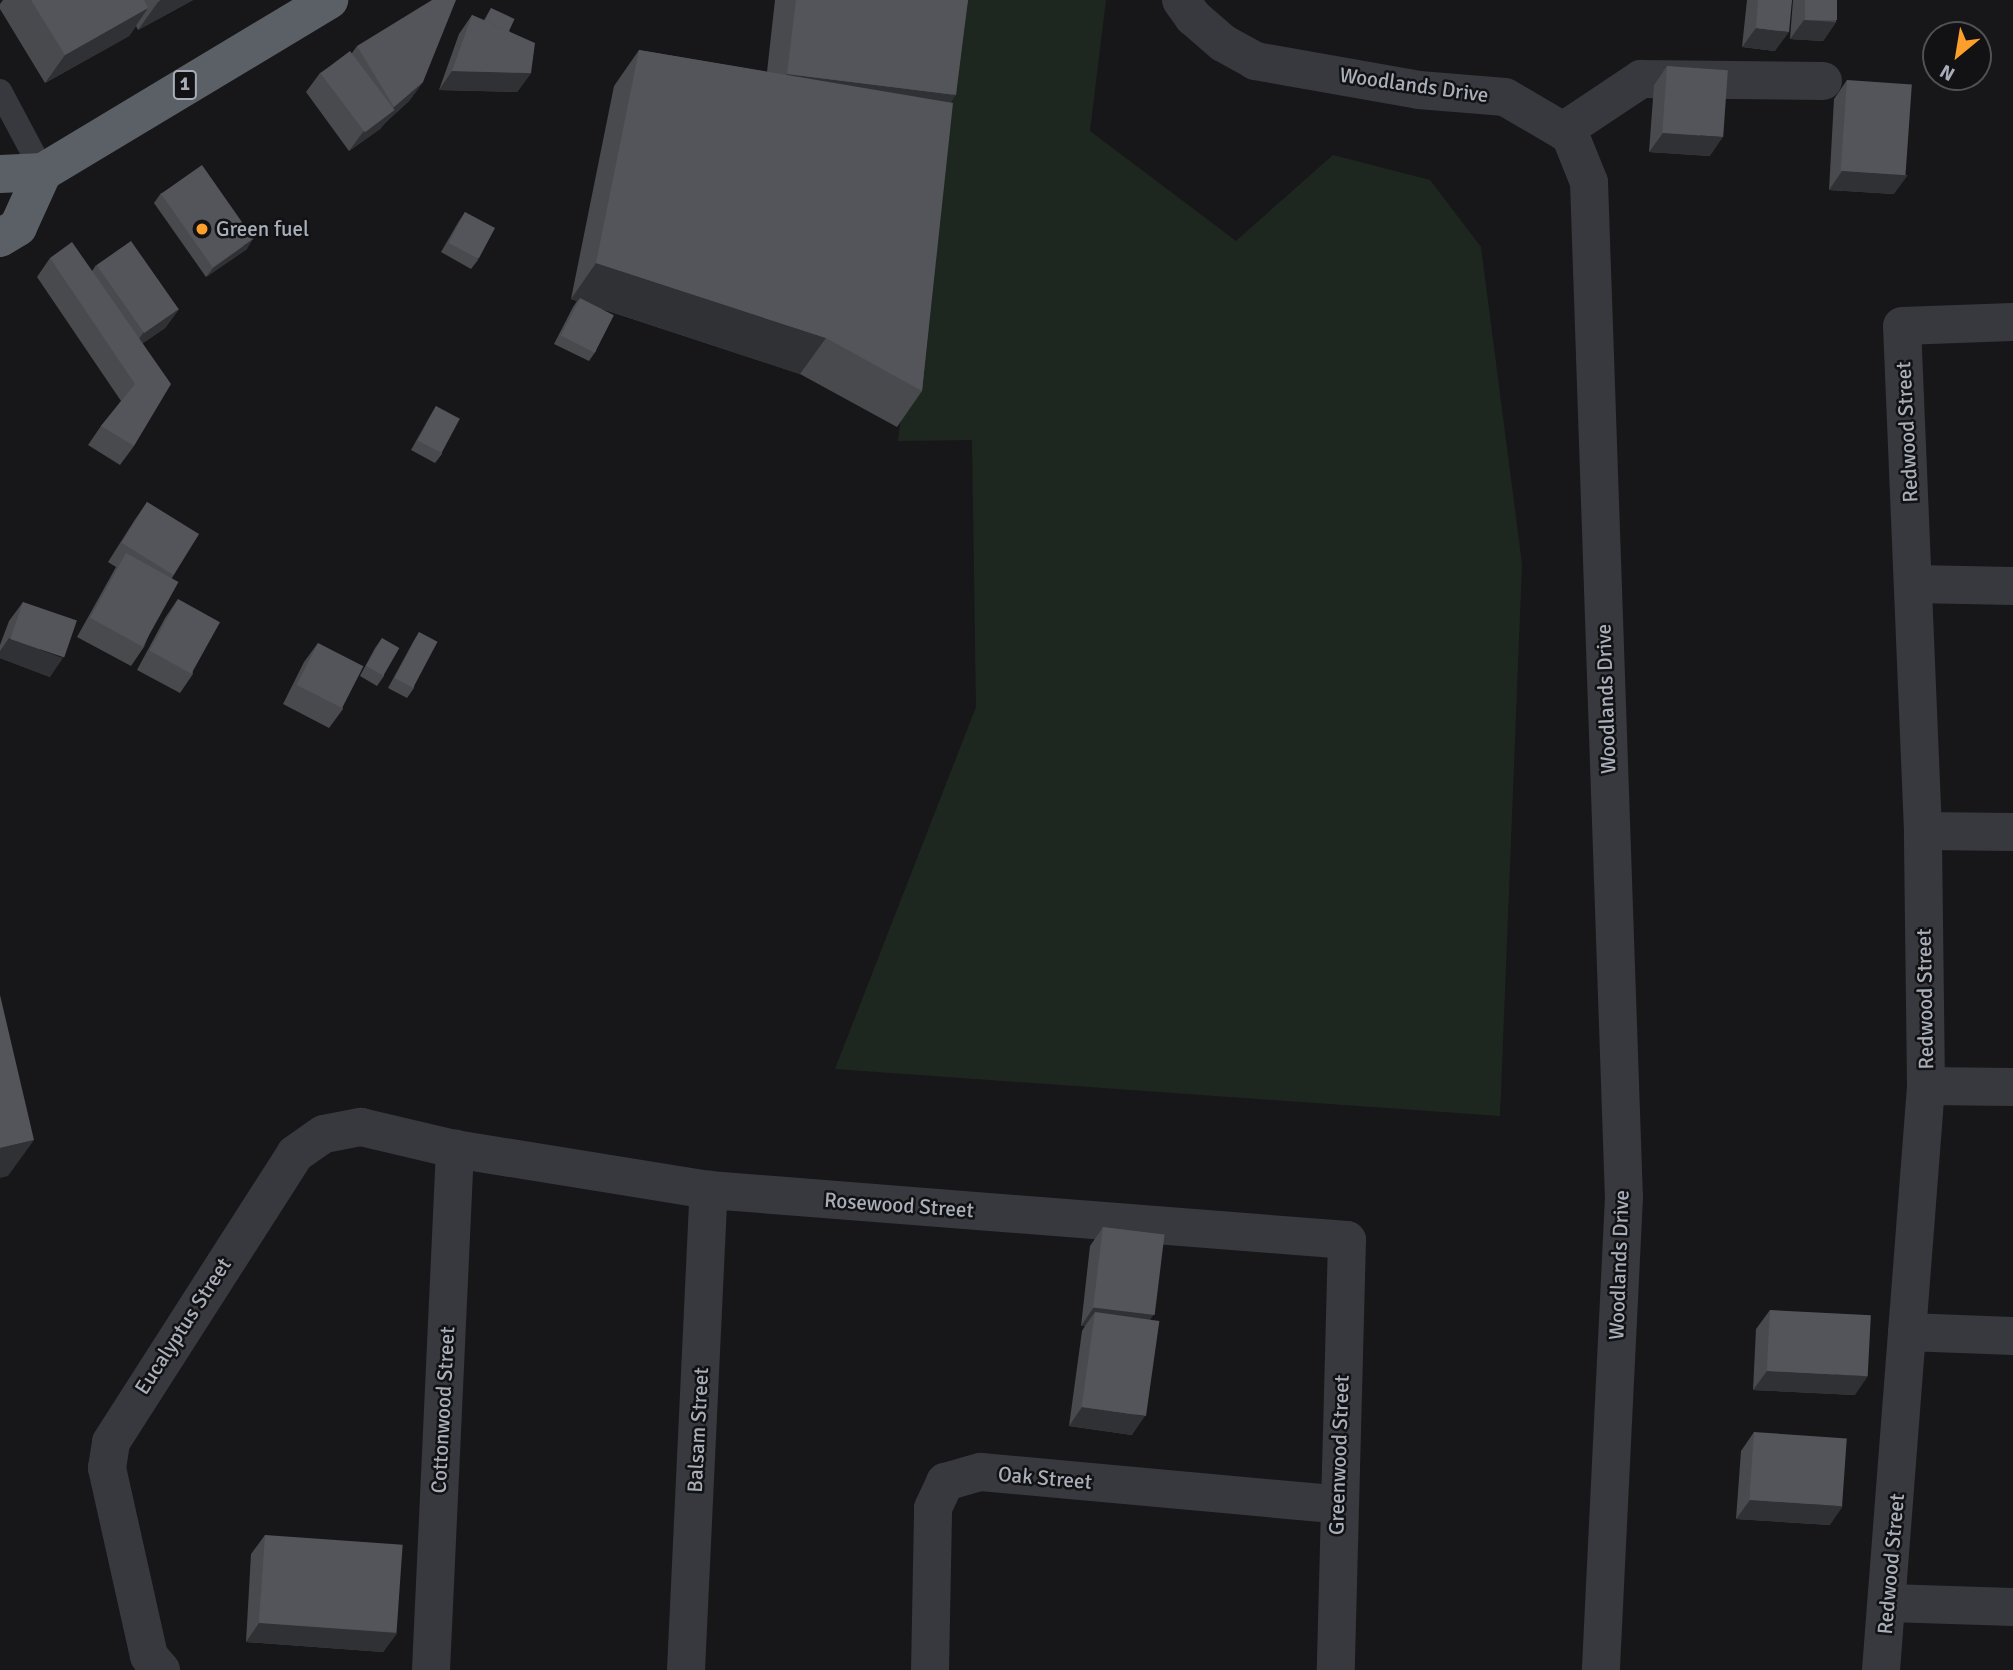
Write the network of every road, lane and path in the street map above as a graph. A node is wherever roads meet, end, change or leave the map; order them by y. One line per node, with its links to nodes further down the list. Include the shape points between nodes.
1 (329, 0): 6 (highway, 1)
2 (1189, 6): 5 (street, Woodlands Drive, via 1223,43 1255,61 1419,90 1504,97)
3 (1823, 81): 5 (street, via 1641,79)
4 (0, 91): 6 (lane)
5 (1563, 131): 29 (street, Woodlands Drive, via 1570,135 1589,182 1623,1197)
6 (43, 172): 7 (highway, 1); 8 (highway, via 18,227)
7 (0, 174)
8 (0, 238)
9 (2013, 322): 10 (street, Redwood Street, via 1902,326)
10 (1914, 584): 11 (street); 12 (street, Redwood Street)
11 (2013, 586)
12 (1923, 831): 13 (street); 14 (street, Redwood Street)
13 (2013, 832)
14 (1926, 1086): 15 (street); 19 (street, Redwood Street)
15 (2013, 1087)
16 (455, 1149): 17 (street, Rosewood Street); 24 (street, Eucalyptus Street, via 361,1127 324,1134 295,1154 124,1417 111,1442 107,1468 149,1656); 25 (street, Cottonwood Street)
17 (709, 1190): 18 (street, Rosewood Street); 26 (street, Balsam Street)
18 (1346, 1240): 21 (street, Greenwood Street)
19 (1907, 1332): 20 (street); 22 (street, Redwood Street)
20 (2013, 1336)
21 (1336, 1504): 27 (street, Oak Street, via 981,1472 945,1482 933,1508); 28 (street, Greenwood Street)
22 (1889, 1603): 23 (street); 30 (street, Redwood Street)
23 (2013, 1607)
24 (161, 1670)
25 (431, 1670)
26 (686, 1670)
27 (930, 1670)
28 (1336, 1670)
29 (1601, 1670)
30 (1881, 1670)

